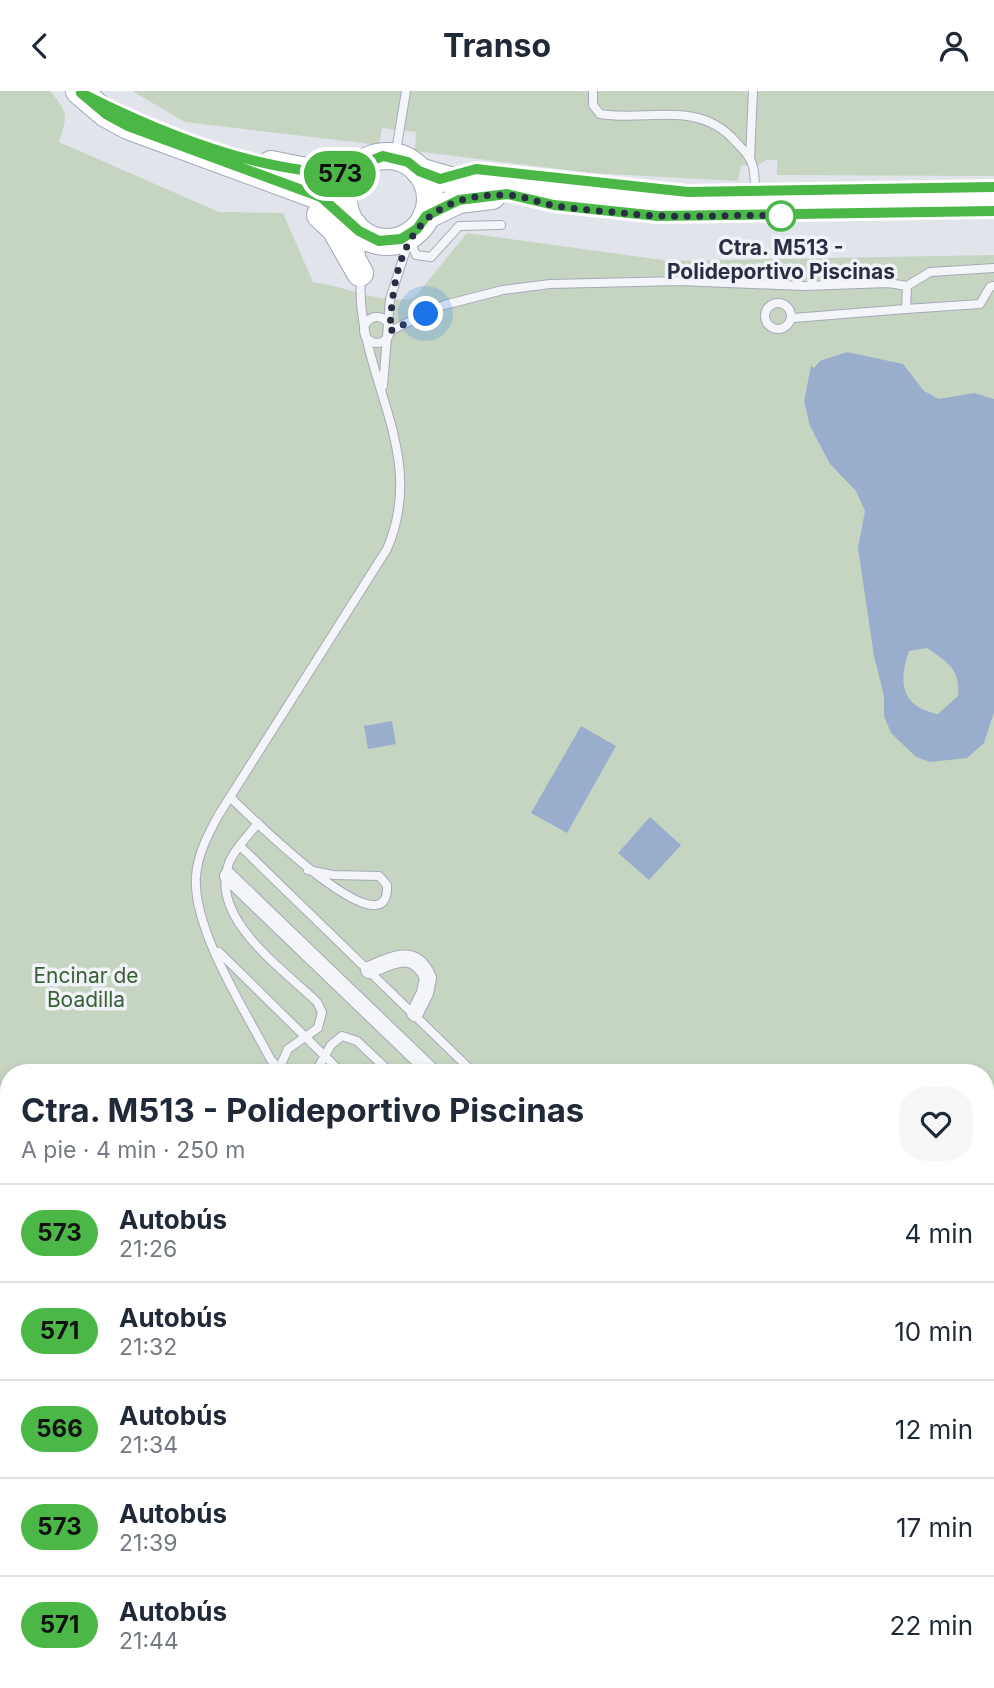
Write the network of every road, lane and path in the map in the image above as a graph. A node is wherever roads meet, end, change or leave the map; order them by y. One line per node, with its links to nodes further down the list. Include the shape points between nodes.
1 (406, 91): 6 (lane)
2 (593, 91): 7 (lane, via 593,105 600,114 697,116 730,135)
3 (753, 91): 7 (lane)
4 (80, 92): 5 (main road); 8 (main road, via 161,131 249,158 300,171)
5 (128, 126): 17 (main road, via 321,197); 20 (main road, via 320,215 335,229)
6 (395, 156): 8 (main road, via 371,159); 9 (main road)
7 (750, 158): 12 (lane)
8 (352, 173): 17 (main road, via 344,195 348,217)
9 (430, 175): 10 (lane, via 476,169); 11 (main road, via 460,183 521,185); 18 (main road, via 429,192)
10 (511, 184): 11 (main road); 15 (lane, via 554,205); 18 (main road, via 459,200)
11 (603, 197): 12 (main road, via 686,204)
12 (754, 198): 13 (main road); 14 (lane)
13 (994, 199)
14 (821, 215)
15 (685, 216)
16 (501, 225): 18 (lane, via 459,226 431,257 424,258 412,250)
17 (357, 229): 18 (main road, via 379,241 401,239); 20 (lane)
18 (415, 229): 25 (lane, via 390,299)
19 (994, 268): 21 (lane, via 930,272)
20 (360, 273): 26 (lane)
21 (907, 286): 23 (lane); 25 (lane, via 680,281 550,284 444,305)
22 (994, 286): 23 (lane, via 981,305)
23 (906, 309): 24 (lane)
24 (793, 318)
25 (390, 331): 26 (lane, via 379,343 369,341); 26 (lane, via 386,321 377,317 369,320); 27 (lane)
26 (364, 333): 27 (lane)
27 (382, 389): 28 (lane, via 402,471 398,525)
28 (230, 797): 29 (lane); 33 (lane, via 201,848 196,877 197,904)
29 (258, 823): 30 (lane); 31 (lane)
30 (240, 846): 32 (lane, via 229,863); 34 (lane)
31 (308, 870): 31 (lane, via 374,906 388,896 387,885 379,876)
32 (228, 876): 36 (lane, via 232,911 240,929 322,1011 318,1028); 43 (street)
33 (209, 940): 36 (lane); 38 (lane)
34 (369, 970): 35 (lane); 35 (street, via 404,956 415,960 428,978)
35 (415, 1013): 44 (lane)
36 (306, 1039): 37 (lane); 39 (lane, via 288,1049)
37 (325, 1056): 40 (lane); 41 (lane); 42 (lane, via 335,1040 350,1037)
38 (275, 1064)
39 (283, 1064)
40 (320, 1064)
41 (333, 1064)
42 (381, 1064)
43 (424, 1064)
44 (465, 1064)

